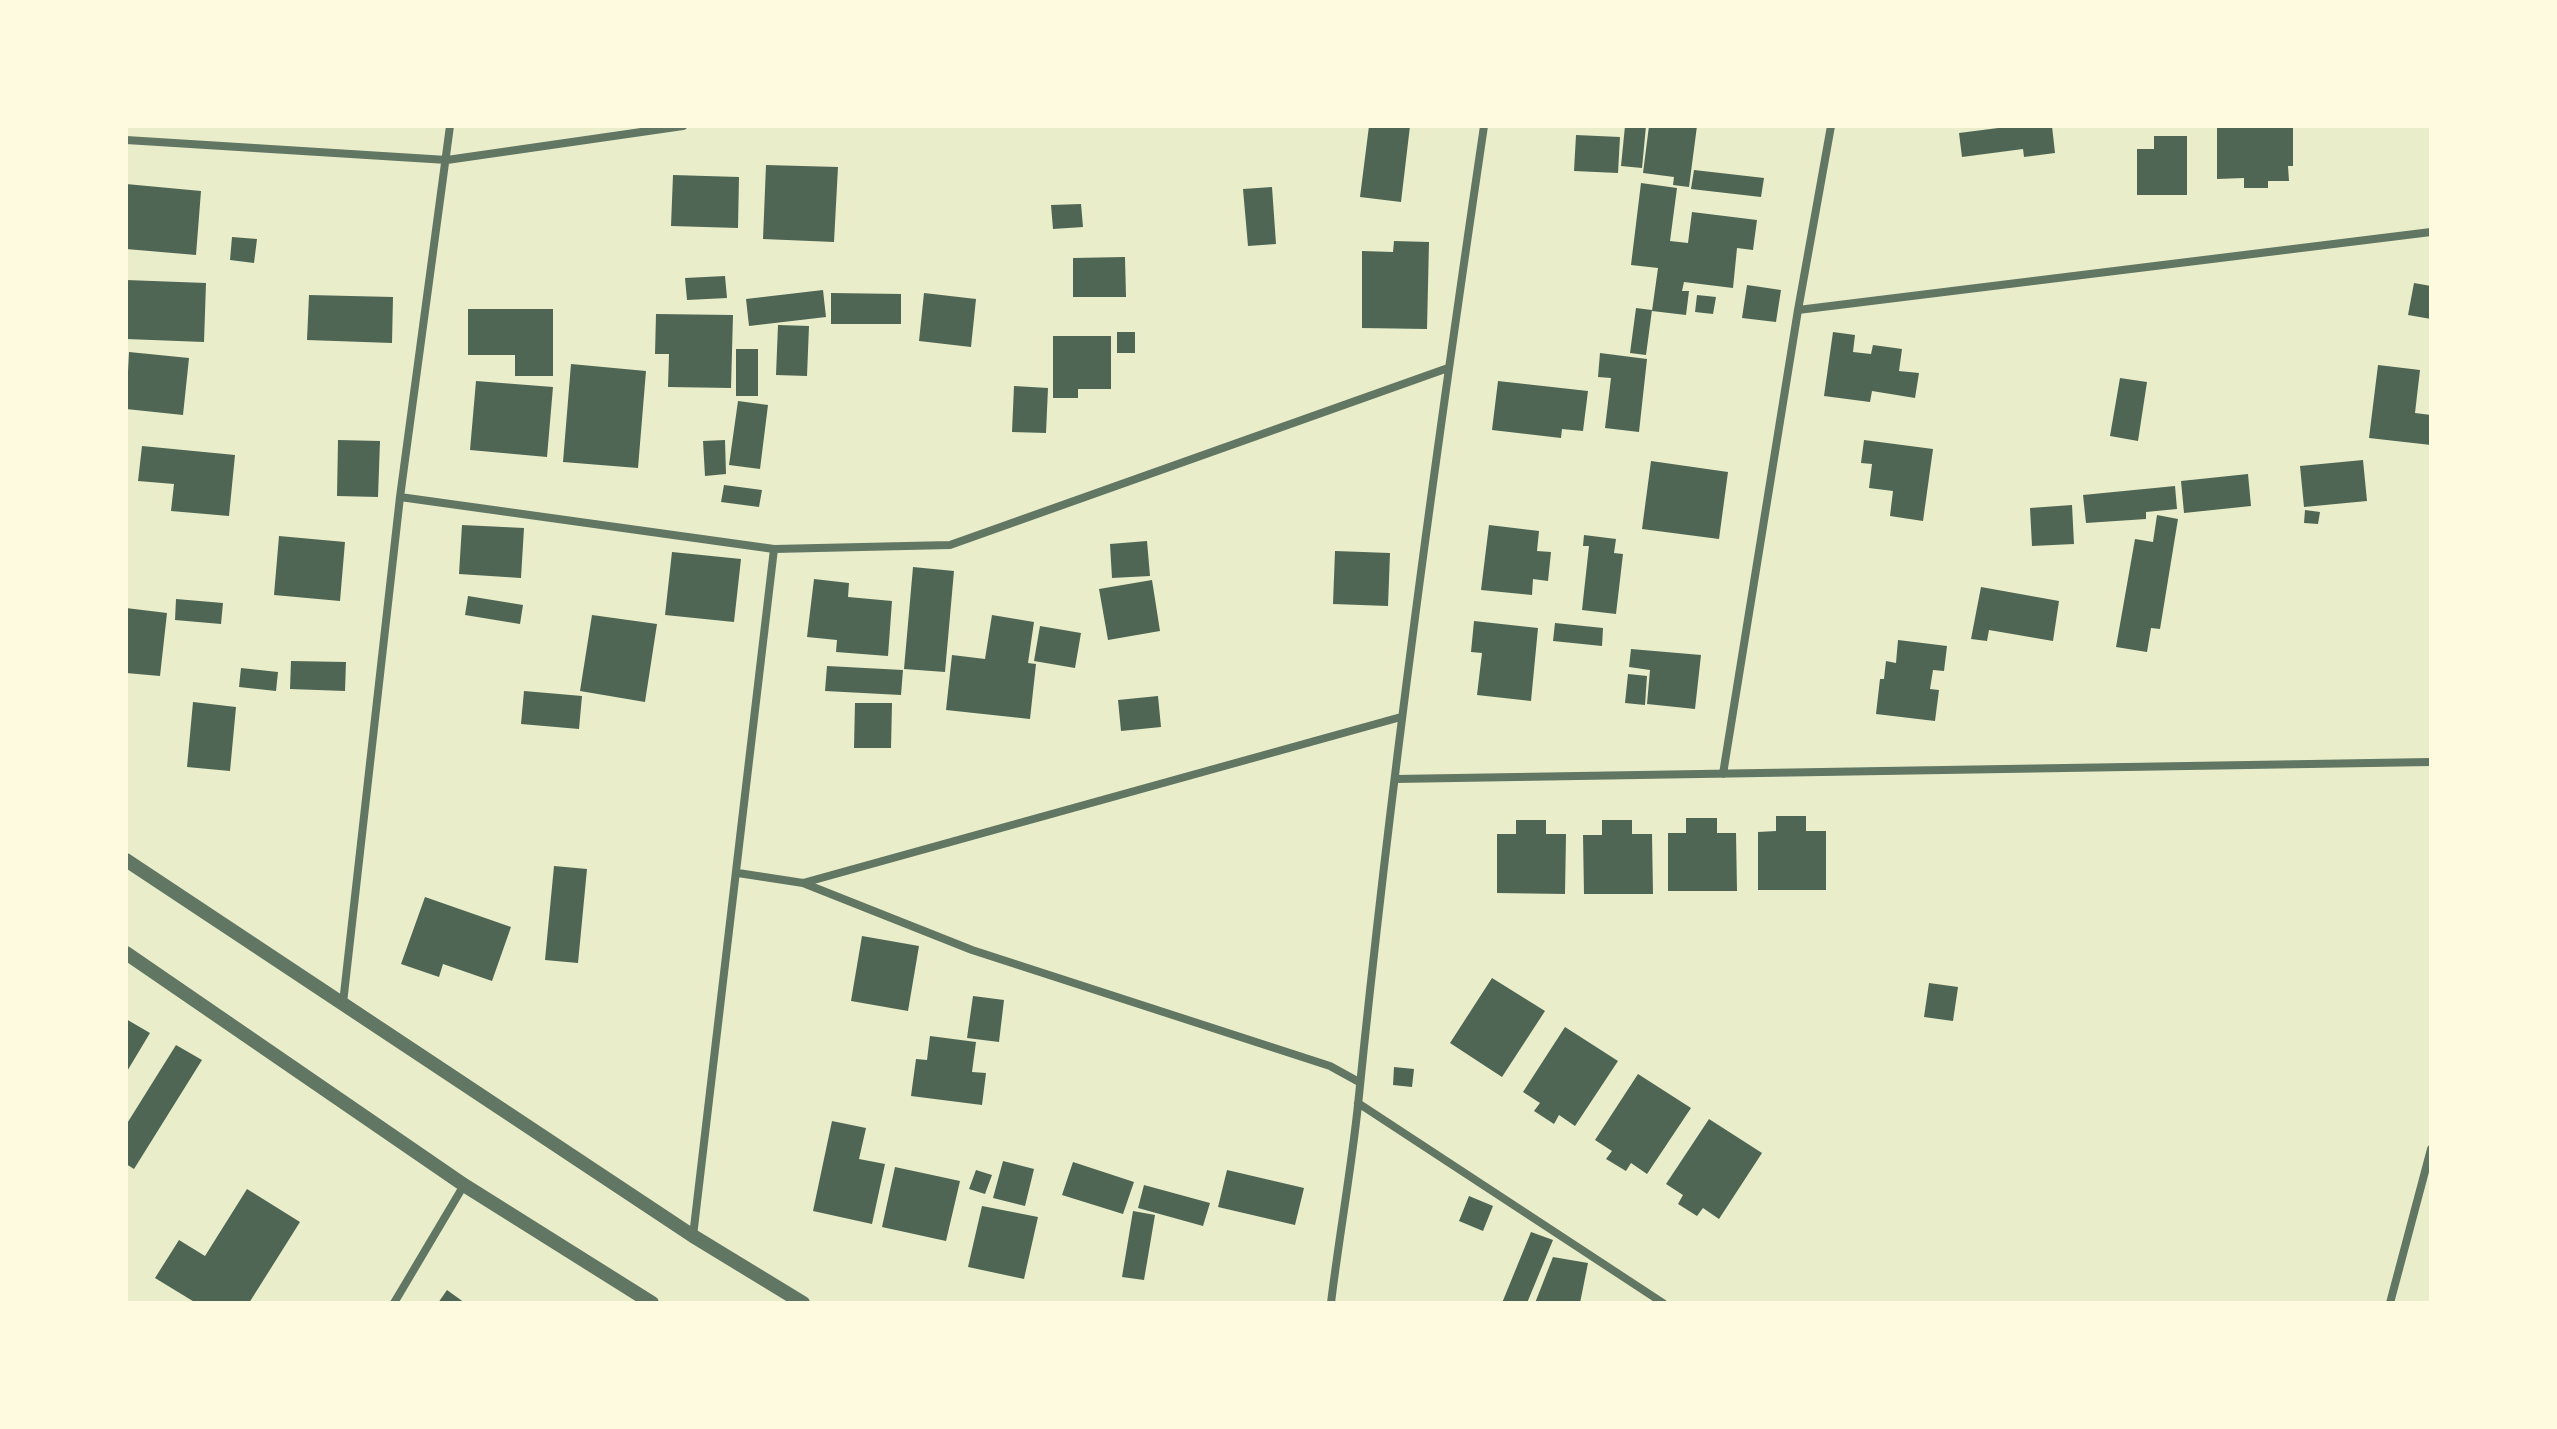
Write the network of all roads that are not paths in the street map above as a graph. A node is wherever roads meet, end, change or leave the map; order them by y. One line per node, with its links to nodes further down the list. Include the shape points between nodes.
1 (450, 126): 6 (street)
2 (683, 126): 6 (street)
3 (1484, 126): 9 (street)
4 (1831, 126): 8 (street)
5 (126, 140): 6 (street)
6 (447, 160): 10 (street)
7 (2431, 232): 8 (street)
8 (1798, 310): 14 (street)
9 (1448, 368): 11 (street, via 950,545); 12 (street)
10 (400, 497): 11 (street); 20 (street)
11 (774, 549): 17 (street)
12 (1401, 717): 15 (street); 18 (street)
13 (2431, 762): 14 (street)
14 (1723, 774): 15 (street)
15 (1395, 779): 21 (street)
16 (126, 860): 20 (street)
17 (738, 873): 18 (street); 25 (street)
18 (803, 883): 21 (street, via 972,950 1330,1066)
19 (126, 953): 24 (street)
20 (343, 1003): 25 (street)
21 (1359, 1082): 22 (street)
22 (1358, 1103): 29 (street); 30 (street)
23 (2431, 1149): 31 (street)
24 (464, 1185): 26 (street); 27 (street)
25 (693, 1236): 28 (street)
26 (394, 1303)
27 (652, 1303)
28 (803, 1303)
29 (1331, 1303)
30 (1663, 1303)
31 (2390, 1303)

